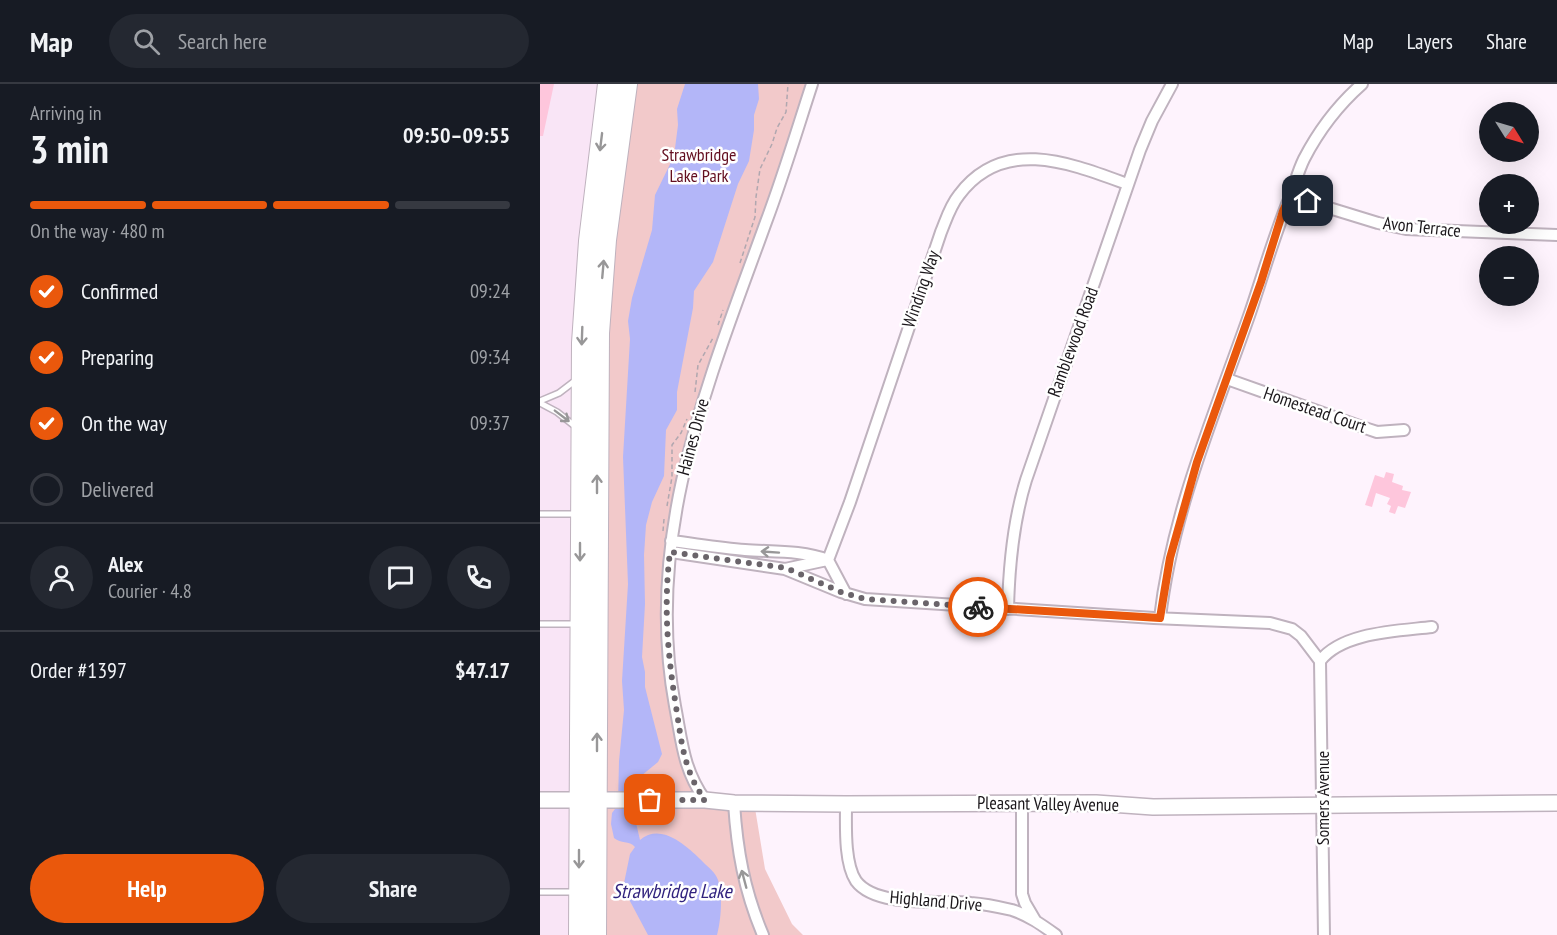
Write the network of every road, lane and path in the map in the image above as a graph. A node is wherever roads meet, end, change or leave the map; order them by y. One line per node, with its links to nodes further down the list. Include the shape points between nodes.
1 (608, 84): 12 (highway, one-way to 12, via 589,241)
2 (627, 84): 32 (highway, one-way to 2, via 599,333 606,240)
3 (788, 84): 10 (path, via 786,112 760,169 755,217)
4 (812, 84): 21 (street, Haines Drive, via 704,394 690,441)
5 (1172, 84): 7 (street, Ramblewood Road, via 1152,121)
6 (1362, 84): 8 (street, via 1321,130 1303,161)
7 (1127, 184): 22 (street, Winding Way, via 1052,160 1030,158 996,166 975,178 958,197 941,232); 25 (street, Ramblewood Road, via 1021,494 1010,553)
8 (1290, 196): 9 (street, Avon Terrace, via 1406,229); 13 (street)
9 (1557, 235)
10 (739, 264)
11 (725, 305): 14 (path, via 716,333 698,365)
12 (581, 375): 15 (lane); 18 (highway)
13 (1227, 379): 17 (street, Homestead Court, via 1377,432); 26 (street, via 1178,529)
14 (695, 395)
15 (540, 402): 18 (lane, one-way to 18)
16 (688, 416): 21 (path, via 672,445 672,477 662,531)
17 (1404, 430)
18 (581, 432): 20 (highway)
19 (540, 514): 20 (lane)
20 (580, 514): 28 (highway, one-way to 28)
21 (671, 542): 22 (street, one-way to 21, via 800,553); 23 (street); 33 (street, Haines Drive, via 666,614 669,667 684,760)
22 (828, 560): 23 (street); 24 (street)
23 (786, 568): 24 (street)
24 (846, 594): 25 (street, via 883,601)
25 (1008, 609): 26 (street)
26 (1160, 618): 30 (street, via 1282,625 1301,636)
27 (540, 624): 28 (lane)
28 (580, 624): 32 (highway)
29 (1432, 627): 30 (street, via 1354,640 1332,649)
30 (1320, 661): 38 (street, Somers Avenue)
31 (540, 800): 32 (street, Pleasant Valley Avenue)
32 (596, 800): 33 (street, Pleasant Valley Avenue); 39 (highway, one-way to 39); 43 (highway)
33 (705, 800): 34 (street, Pleasant Valley Avenue)
34 (734, 803): 36 (street, Pleasant Valley Avenue); 44 (street, one-way to 34, via 737,847)
35 (1557, 803): 38 (street, Pleasant Valley Avenue)
36 (846, 804): 37 (street, Pleasant Valley Avenue); 41 (street, Highland Drive, via 851,869 856,880 872,893 895,899 985,904)
37 (1022, 804): 38 (street, Pleasant Valley Avenue); 41 (street, via 1022,894)
38 (1321, 805): 46 (street, Somers Avenue)
39 (579, 891): 40 (lane); 42 (highway)
40 (540, 892)
41 (1035, 920): 45 (street, Highland Drive)
42 (579, 935)
43 (596, 935)
44 (763, 935)
45 (1056, 935)
46 (1324, 935)

